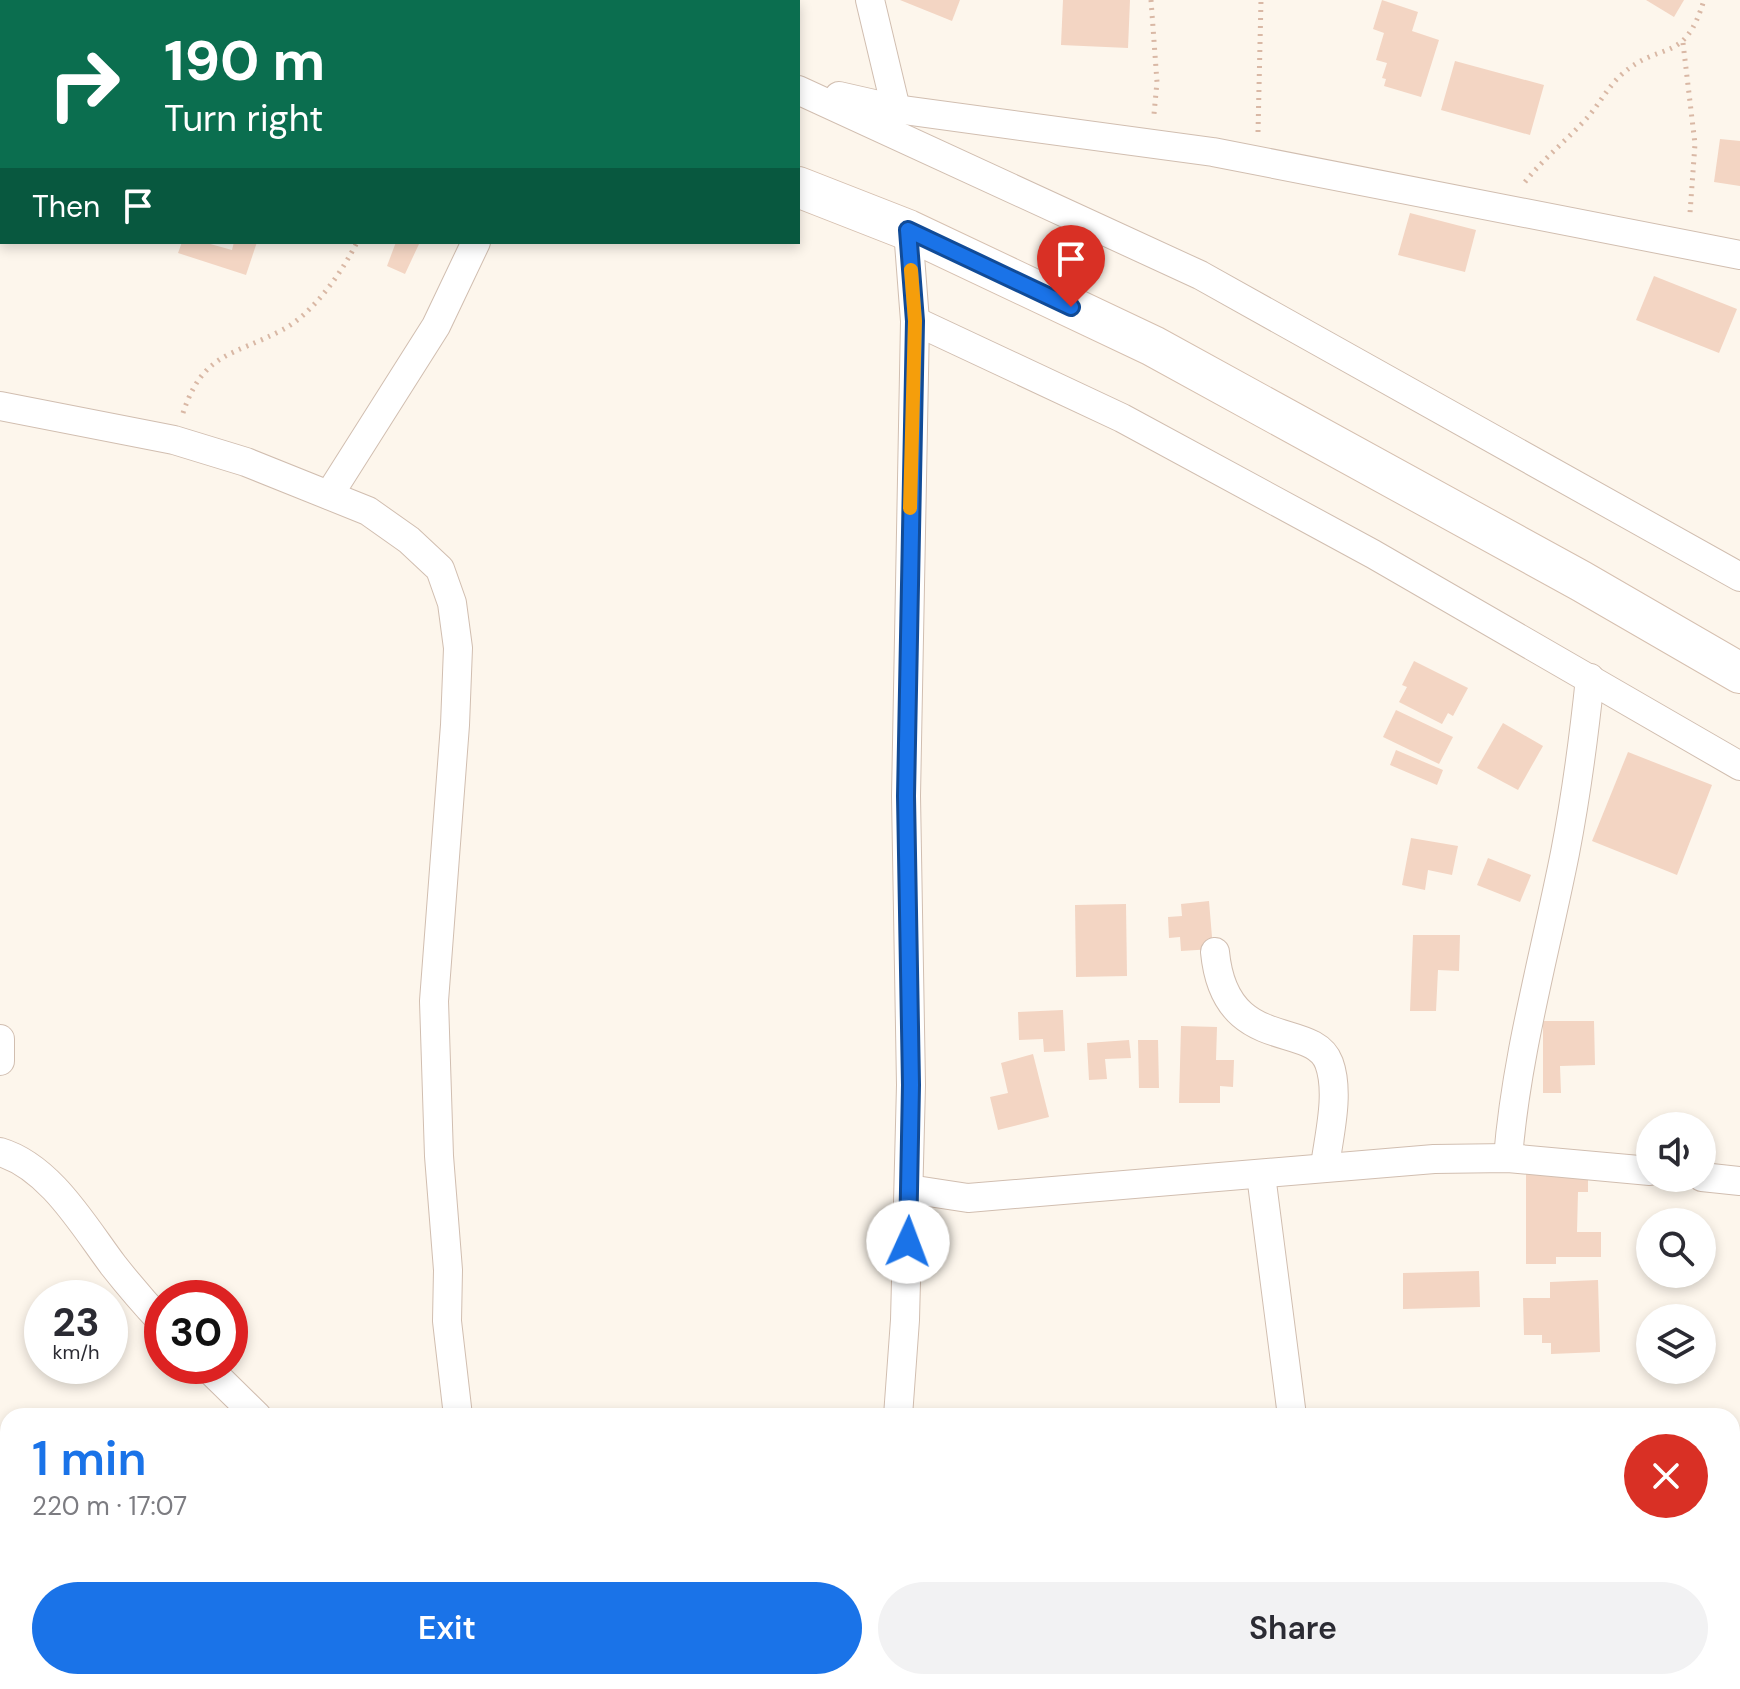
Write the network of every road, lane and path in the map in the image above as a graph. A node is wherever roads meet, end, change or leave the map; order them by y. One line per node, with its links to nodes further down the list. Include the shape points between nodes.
1 (870, 0): 8 (street)
2 (1151, 0): 9 (path, via 1157,82)
3 (1261, 0): 10 (path)
4 (1704, 0): 5 (path)
5 (1683, 43): 12 (path, via 1646,58 1618,78); 16 (path, via 1695,144)
6 (800, 89): 8 (street)
7 (800, 90): 22 (street, via 1200,275)
8 (896, 109): 9 (street)
9 (1151, 143): 10 (street)
10 (1258, 161): 12 (street)
11 (800, 188): 13 (main road)
12 (1505, 209): 16 (street)
13 (908, 230): 18 (street); 23 (main road, via 1153,346)
14 (356, 244): 20 (path, via 347,264 299,319 220,357 196,380)
15 (475, 244): 21 (street, via 436,326)
16 (1687, 244): 17 (street)
17 (1740, 255)
18 (915, 321): 24 (street, via 1136,426); 36 (street, via 906,796)
19 (0, 406): 20 (street)
20 (174, 440): 21 (street)
21 (329, 495): 40 (street, via 368,511 409,540 440,569 452,603 458,648 455,725 434,1001 447,1321)
22 (1740, 577)
23 (1740, 673)
24 (1590, 678): 25 (street); 30 (street, via 1565,852)
25 (1740, 766)
26 (1215, 952): 31 (street, via 1227,996 1246,1020 1320,1049 1328,1061 1332,1111)
27 (0, 1039): 28 (street)
28 (0, 1061)
29 (0, 1152): 37 (street, via 21,1162 70,1205)
30 (1508, 1158): 31 (street); 32 (street)
31 (1325, 1166): 33 (street)
32 (1636, 1170)
33 (1261, 1175): 36 (street, via 968,1198); 42 (street)
34 (1716, 1178): 35 (street)
35 (1740, 1181)
36 (909, 1189): 41 (street)
37 (144, 1301)
38 (224, 1384): 39 (street)
39 (249, 1408)
40 (457, 1408)
41 (899, 1408)
42 (1291, 1408)

